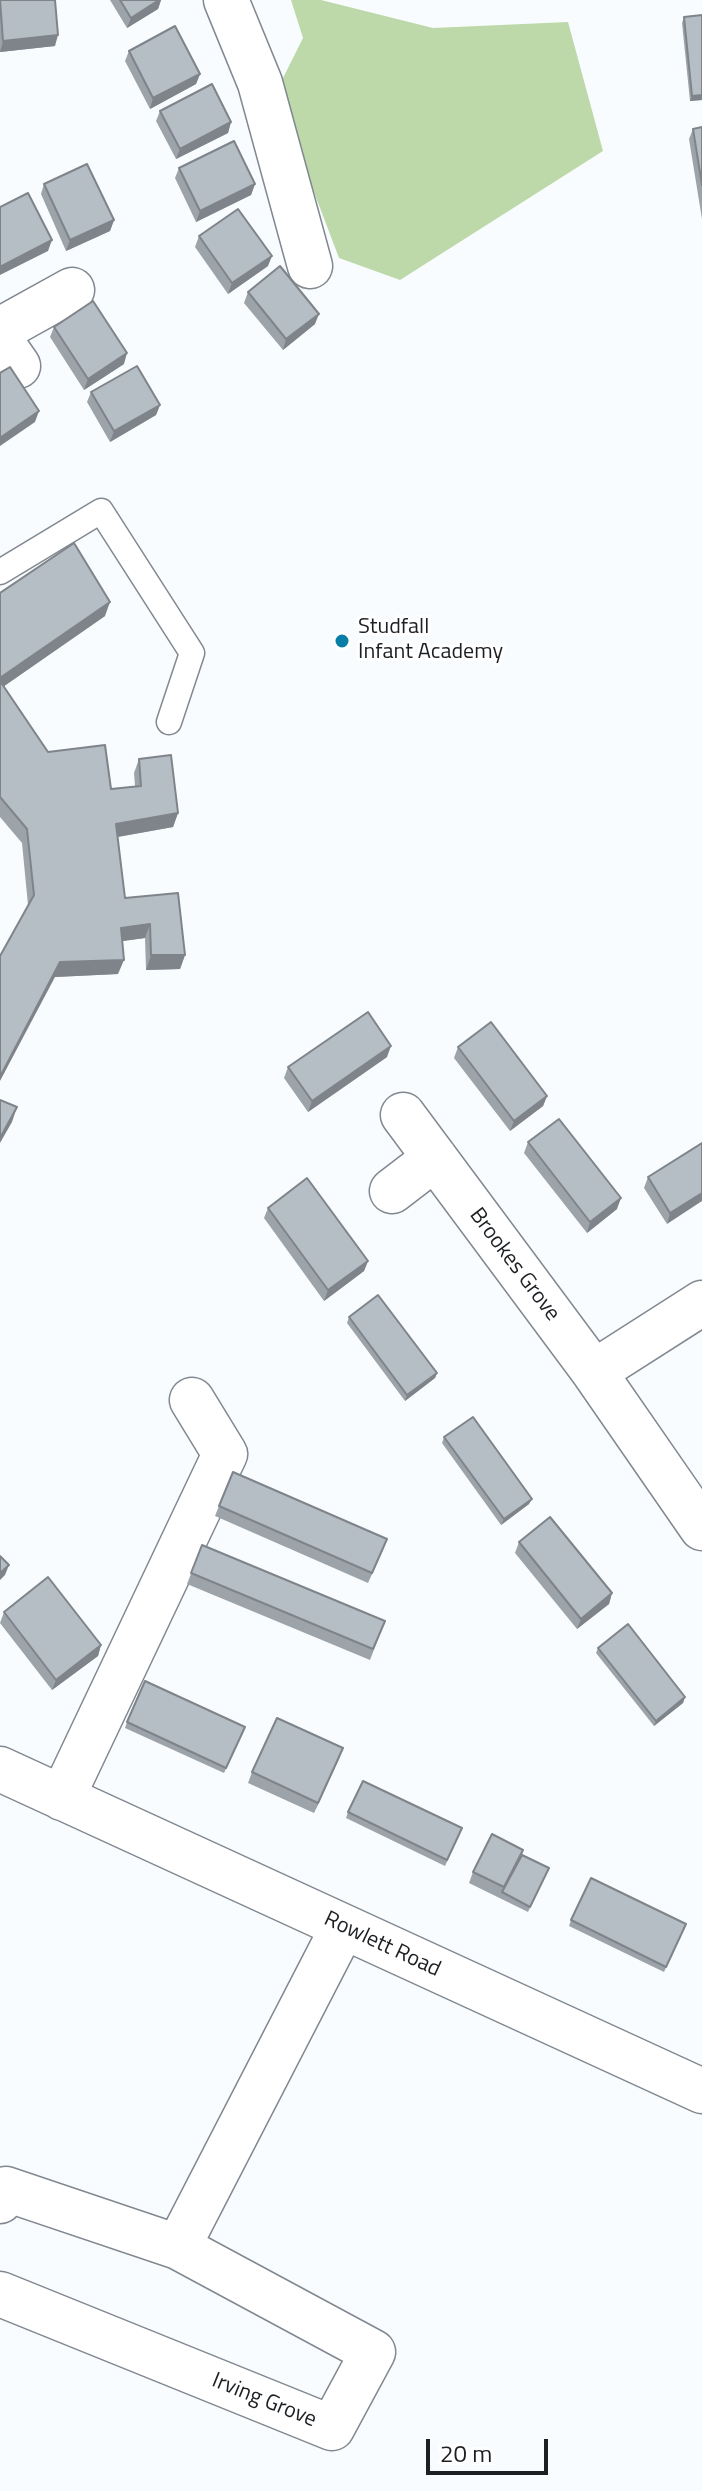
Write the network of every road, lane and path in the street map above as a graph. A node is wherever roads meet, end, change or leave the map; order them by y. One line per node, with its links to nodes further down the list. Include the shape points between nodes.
1 (226, 0): 2 (street, via 260,83)
2 (310, 266)
3 (72, 290): 4 (street)
4 (6, 345)
5 (0, 572): 6 (lane, via 101,511 192,653)
6 (169, 722)
7 (403, 1115): 8 (street, Brookes Grove)
8 (435, 1158): 9 (street); 11 (street, Brookes Grove)
9 (392, 1191)
10 (702, 1303): 11 (street)
11 (594, 1372): 13 (street, Brookes Grove)
12 (192, 1400): 15 (street, via 225,1454)
13 (702, 1528)
14 (0, 1769): 15 (street, Rowlett Road)
15 (62, 1798): 16 (street, Rowlett Road)
16 (343, 1927): 17 (street, Rowlett Road); 19 (street)
17 (702, 2091)
18 (0, 2201): 19 (street, Irving Grove, via 6,2189)
19 (178, 2247): 20 (street, Irving Grove, via 373,2352 332,2428)
20 (0, 2294)

